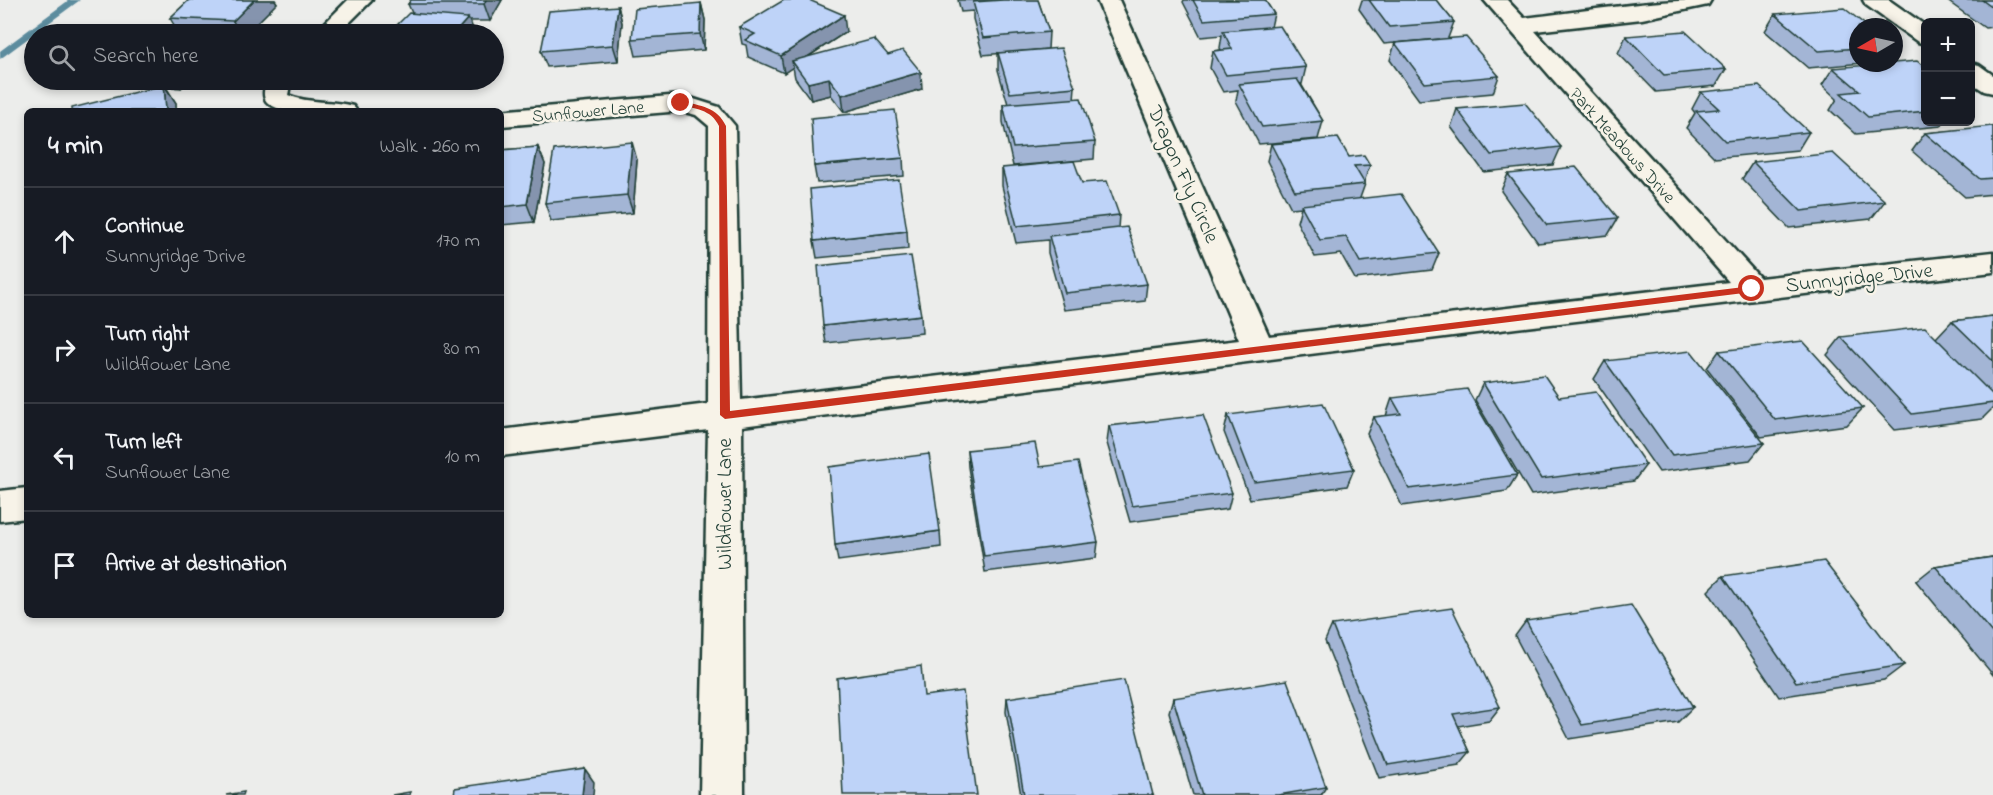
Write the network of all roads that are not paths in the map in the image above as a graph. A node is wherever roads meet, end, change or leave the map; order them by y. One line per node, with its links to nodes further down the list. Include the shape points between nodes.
1 (361, 0): 6 (street)
2 (1107, 0): 17 (street, Dragon Fly Circle)
3 (1495, 0): 7 (street, Park Meadows Drive)
4 (1700, 0): 7 (street, via 1642,12)
5 (1874, 0): 8 (street)
6 (336, 24)
7 (1518, 26): 16 (street, Park Meadows Drive)
8 (1921, 33)
9 (1974, 72): 10 (street)
10 (1993, 86)
11 (279, 90): 12 (street)
12 (300, 108)
13 (709, 110): 14 (street, Sunflower Lane, via 681,103); 18 (street, Wildflower Lane, via 722,126)
14 (504, 118)
15 (1993, 262): 16 (street, Sunnyridge Drive)
16 (1752, 289): 17 (street, Sunnyridge Drive)
17 (1259, 349): 18 (street, Sunnyridge Drive)
18 (725, 415): 19 (street, Sunnyridge Drive); 22 (street, Wildflower Lane)
19 (504, 443)
20 (24, 503): 21 (street)
21 (0, 506)
22 (722, 795)

